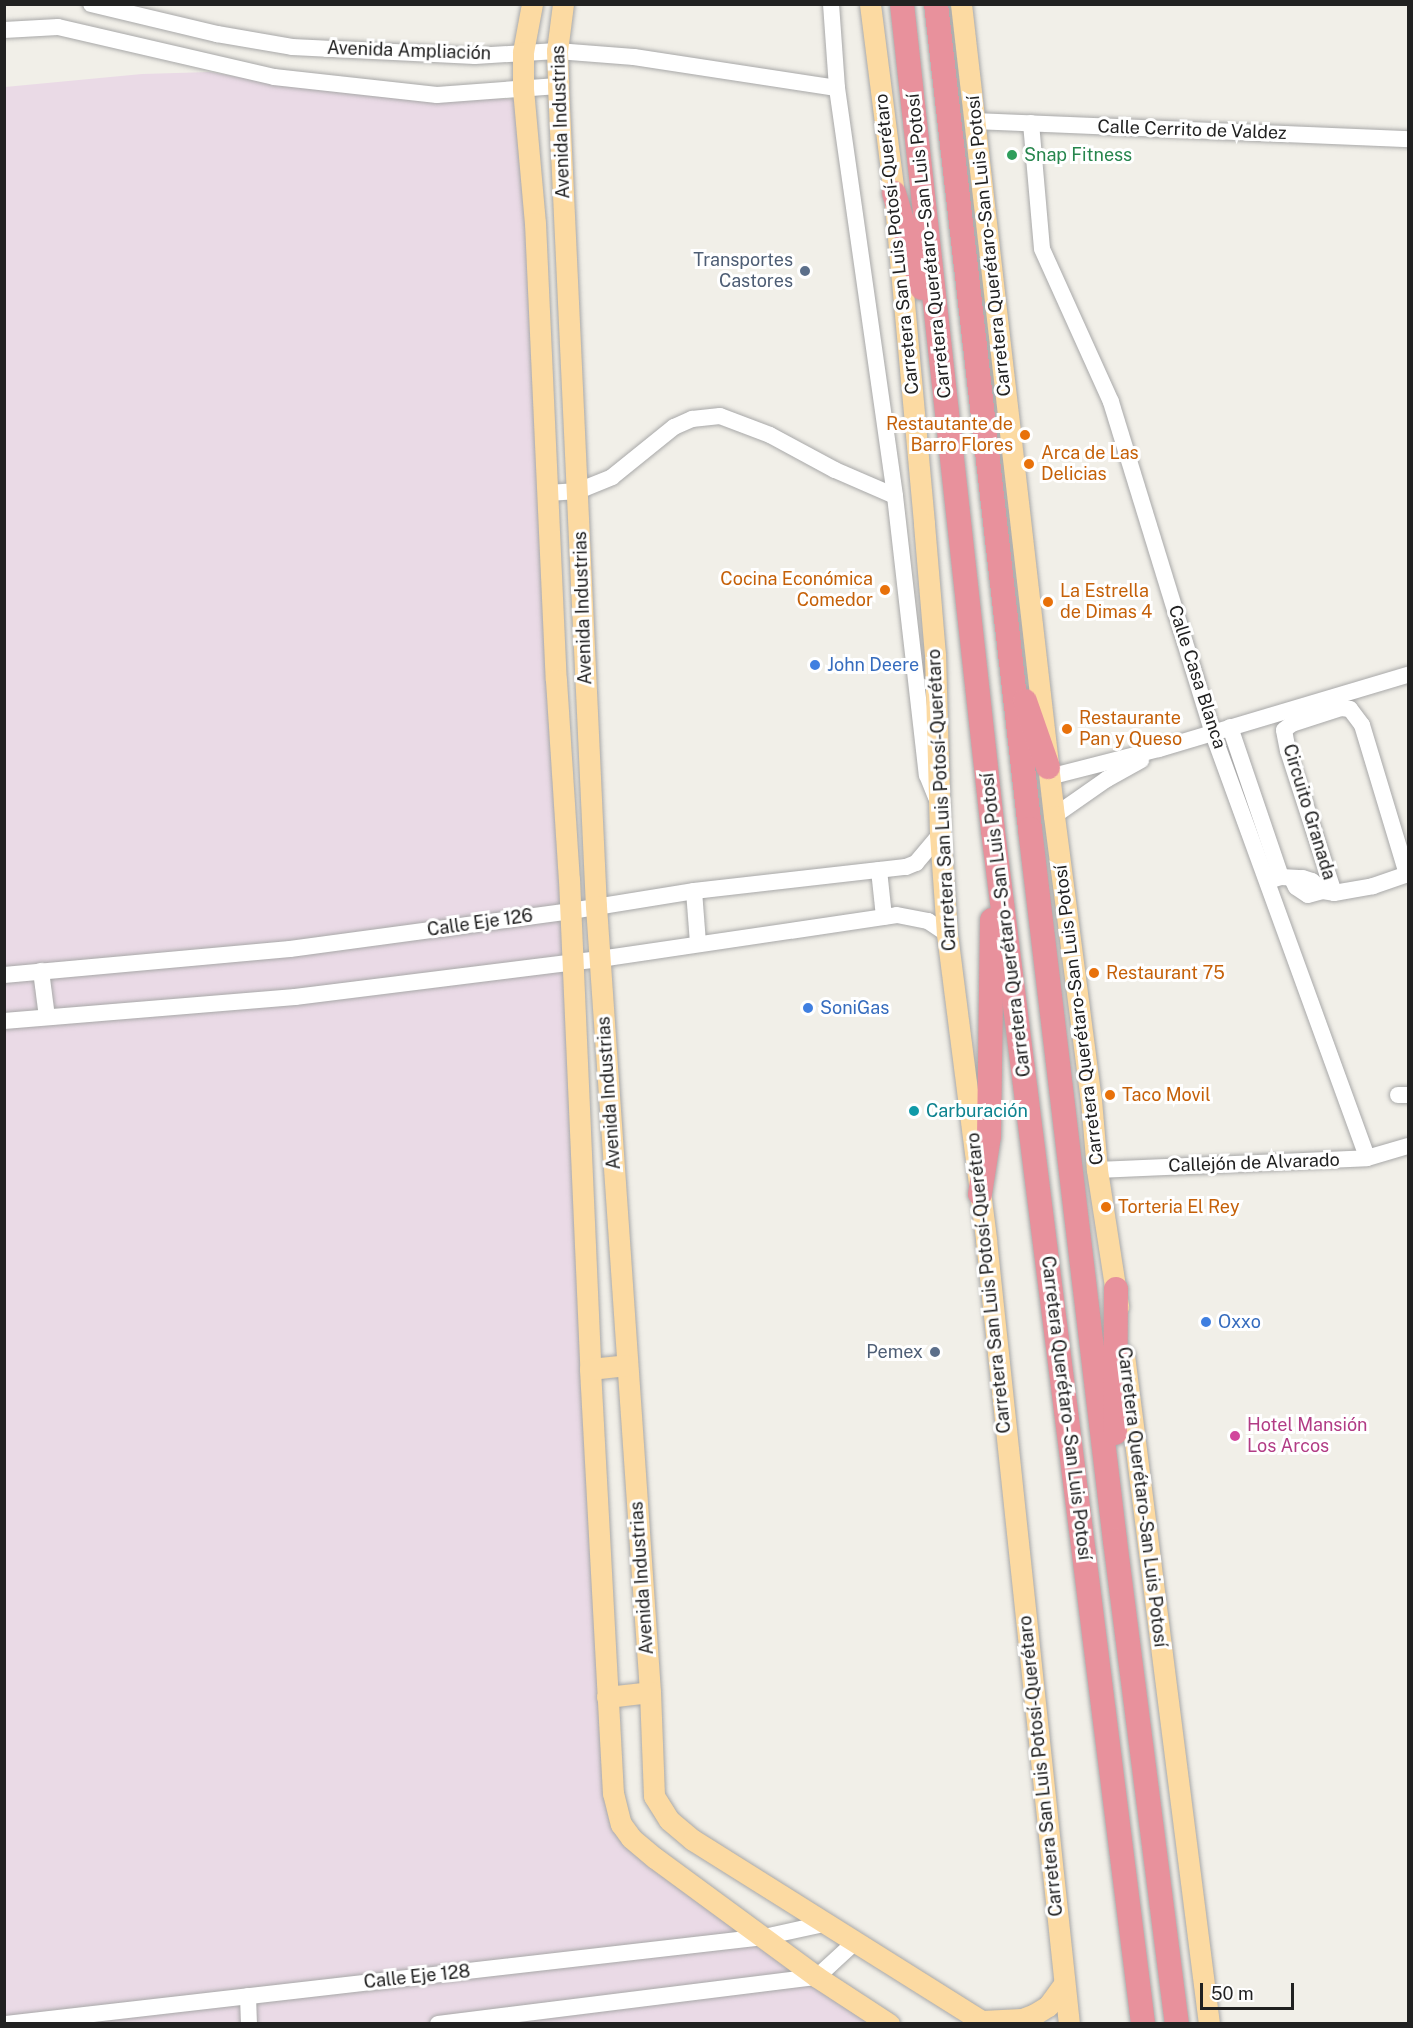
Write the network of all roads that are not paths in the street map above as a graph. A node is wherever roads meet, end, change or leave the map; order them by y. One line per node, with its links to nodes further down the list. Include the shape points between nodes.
1 (91, 4): 11 (street, Avenida Ampliación, via 292,47 475,56)
2 (532, 4): 11 (main road, Avenida Industrias)
3 (563, 4): 10 (main road, Avenida Industrias)
4 (831, 4): 13 (street)
5 (870, 4): 18 (main road, Carretera San Luis Potosí-Querétaro)
6 (902, 4): 19 (highway, Carretera Querétaro - San Luis Potosí)
7 (936, 4): 23 (highway, Carretera Querétaro - San Luis Potosí)
8 (961, 4): 15 (main road, Carretera Querétaro-San Luis Potosí)
9 (4, 30): 14 (street, Avenida Ampliación, via 58,27 285,79 437,94)
10 (557, 51): 11 (street, Avenida Ampliación); 12 (main road, Avenida Industrias); 13 (street, Avenida Ampliación, via 634,57)
11 (523, 52): 14 (main road, Avenida Industrias)
12 (558, 86): 14 (street, Avenida Ampliación); 20 (main road, Avenida Industrias)
13 (837, 88): 22 (street)
14 (523, 89): 21 (main road, Avenida Industrias, via 536,223)
15 (976, 121): 16 (street, Calle Cerrito de Valdez); 28 (main road, Carretera Querétaro-San Luis Potosí)
16 (1031, 123): 17 (street, Calle Cerrito de Valdez); 26 (street, Calle Casa Blanca, via 1042,249 1111,402)
17 (1408, 139)
18 (894, 192): 19 (highway); 29 (main road, Carretera San Luis Potosí-Querétaro, via 934,654)
19 (940, 350): 31 (highway, Carretera Querétaro - San Luis Potosí)
20 (578, 491): 21 (street); 22 (street, via 612,477 674,427 720,416 770,435); 38 (main road, Avenida Industrias)
21 (548, 493): 39 (main road, Avenida Industrias)
22 (895, 496): 29 (street, via 927,775)
23 (1010, 659): 28 (highway); 56 (highway, Carretera Querétaro - San Luis Potosí)
24 (1408, 675): 25 (street)
25 (1230, 727): 26 (street); 35 (street)
26 (1212, 731): 27 (street); 35 (street, Calle Casa Blanca)
27 (1159, 749): 28 (street); 30 (street)
28 (1049, 772): 30 (main road, Carretera Querétaro-San Luis Potosí)
29 (939, 806): 32 (main road, Carretera San Luis Potosí-Querétaro)
30 (1054, 816): 51 (main road, Carretera Querétaro-San Luis Potosí)
31 (993, 831): 52 (highway, via 989,1136); 72 (highway, Carretera Querétaro - San Luis Potosí)
32 (940, 834): 33 (street, Calle Eje 126, via 916,863); 41 (main road, Carretera San Luis Potosí-Querétaro)
33 (879, 870): 36 (street, Calle Eje 126); 40 (street)
34 (1408, 874): 37 (street, via 1372,886); 37 (street, Circuito Granada, via 1362,725 1350,709 1341,708 1284,730)
35 (1280, 879): 37 (street, via 1303,878); 50 (street, Calle Casa Blanca)
36 (694, 891): 38 (street, Calle Eje 126); 42 (street)
37 (1328, 892)
38 (596, 906): 39 (street, Calle Eje 126); 43 (main road, Avenida Industrias)
39 (571, 911): 44 (main road, Avenida Industrias); 45 (street, Calle Eje 126, via 290,949)
40 (884, 917): 41 (street, via 897,915 928,921); 42 (street)
41 (947, 934): 52 (main road, Carretera San Luis Potosí-Querétaro)
42 (698, 943): 43 (street)
43 (600, 959): 44 (street); 54 (main road, Avenida Industrias)
44 (573, 961): 47 (street, via 295,998); 55 (main road, Avenida Industrias)
45 (41, 971): 46 (street, Calle Eje 126); 47 (street)
46 (4, 975)
47 (47, 1017): 48 (street)
48 (4, 1021)
49 (1408, 1146): 50 (street, Callejón de Alvarado)
50 (1367, 1158): 51 (street, Callejón de Alvarado)
51 (1097, 1170): 53 (main road, Carretera Querétaro-San Luis Potosí)
52 (980, 1194): 64 (main road, Carretera San Luis Potosí-Querétaro)
53 (1116, 1289): 56 (highway); 62 (main road, Carretera Querétaro-San Luis Potosí)
54 (627, 1365): 55 (main road); 57 (main road, Avenida Industrias)
55 (590, 1369): 58 (main road, Avenida Industrias)
56 (1115, 1541): 73 (highway, Carretera Querétaro - San Luis Potosí)
57 (650, 1692): 58 (main road); 59 (main road, Avenida Industrias, via 654,1796 669,1820 693,1840)
58 (606, 1697): 60 (main road, Avenida Industrias, via 613,1792 621,1824 655,1858)
59 (828, 1923): 60 (street, Calle Eje 128); 61 (main road, Avenida Industrias)
60 (764, 1937): 63 (main road, Avenida Industrias); 65 (street, Calle Eje 128)
61 (856, 1941): 63 (street); 67 (main road, Avenida Industrias)
62 (1204, 1976): 74 (main road); 75 (main road, Carretera Querétaro-San Luis Potosí)
63 (817, 1977): 70 (street); 71 (main road, Avenida Industrias)
64 (1063, 1985): 66 (main road, Carretera San Luis Potosí-Querétaro); 67 (main road, via 1048,2006 1035,2014 1022,2019)
65 (248, 1996): 68 (street, Calle Eje 128); 69 (street)
66 (1070, 2019)
67 (977, 2020)
68 (6, 2024)
69 (249, 2024)
70 (438, 2024)
71 (890, 2024)
72 (1143, 2024)
73 (1177, 2024)
74 (1201, 2024)
75 (1209, 2024)

